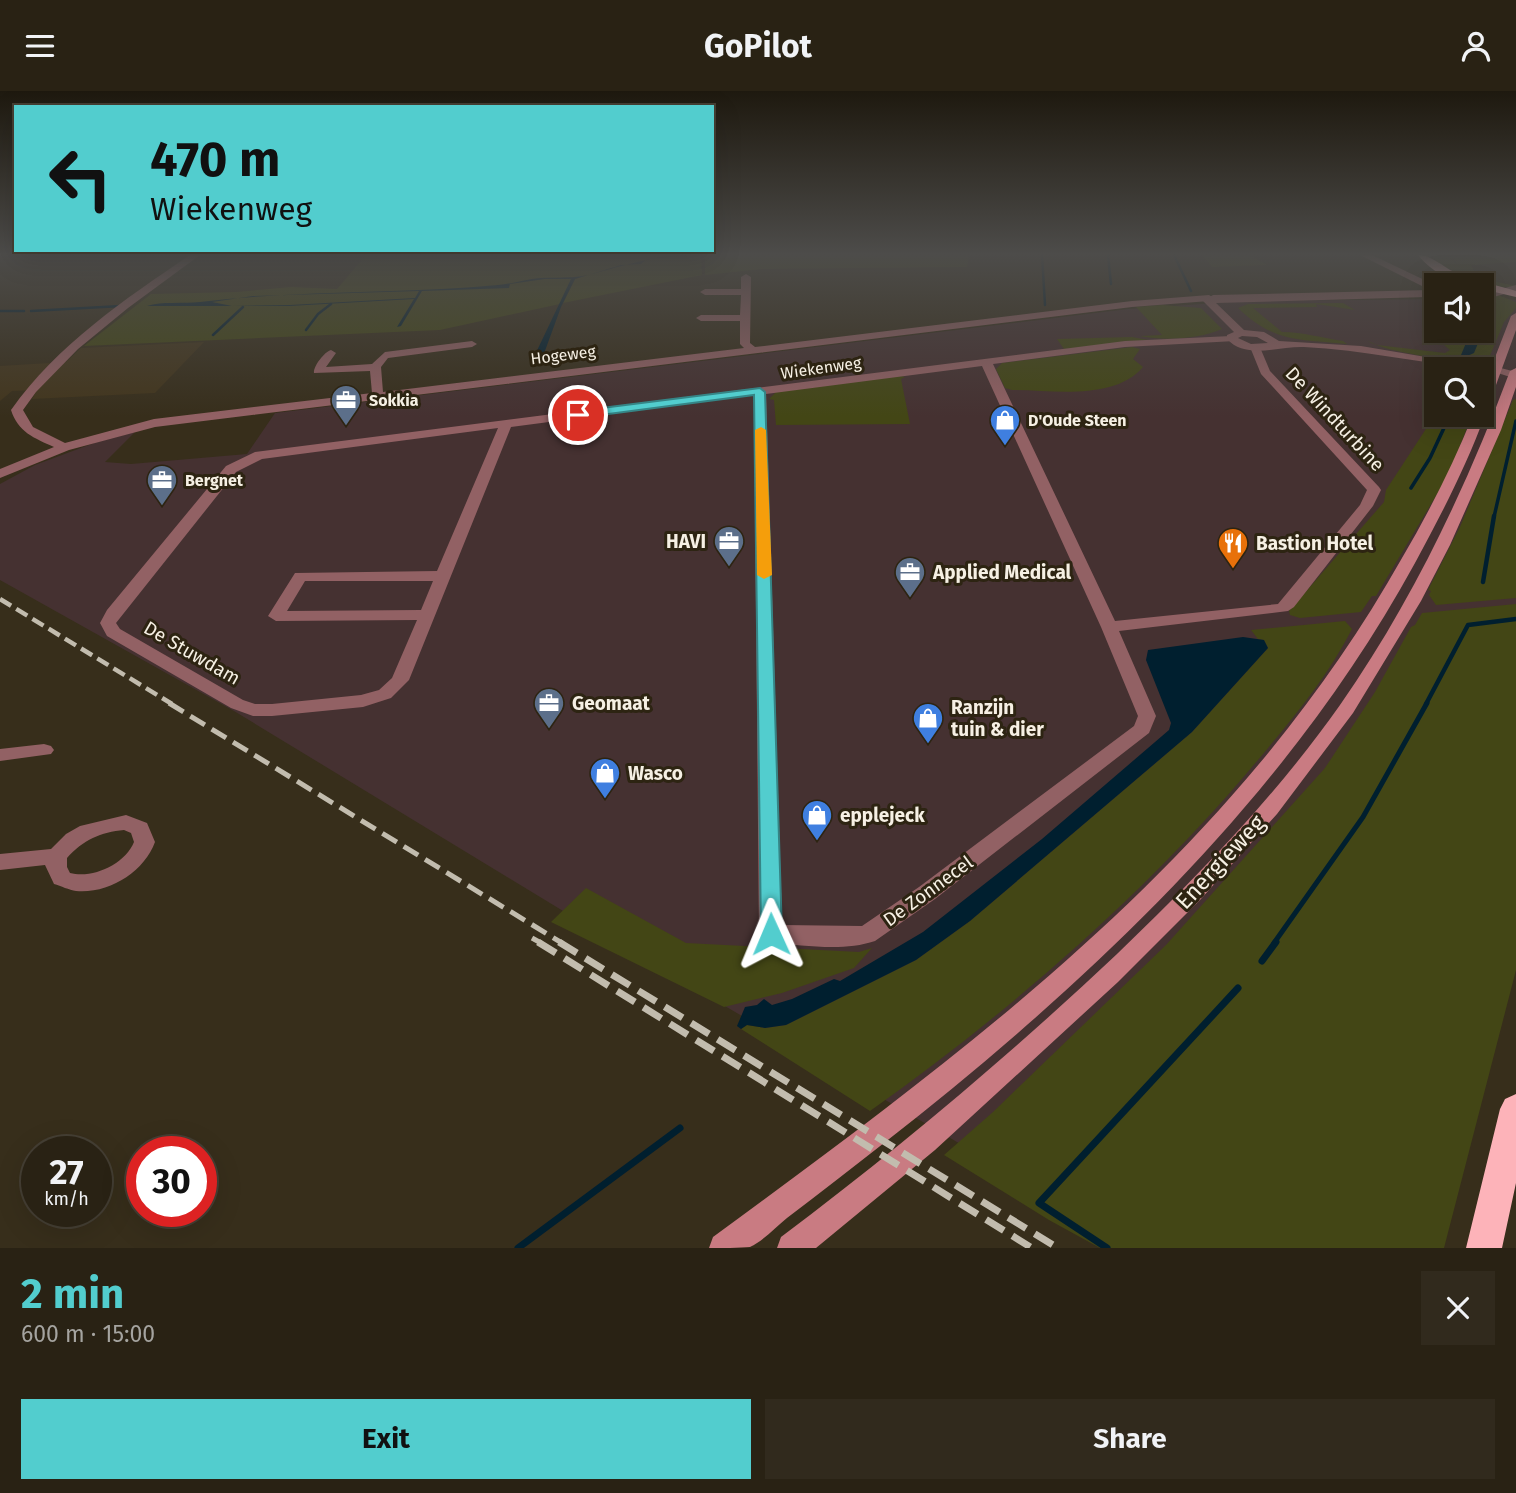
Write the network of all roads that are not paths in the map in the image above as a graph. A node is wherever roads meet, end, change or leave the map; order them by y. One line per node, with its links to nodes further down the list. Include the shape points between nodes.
1 (124, 309): 25 (street, via 29,392 17,410 33,434)
2 (745, 309): 6 (street)
3 (1095, 309): 12 (street, Hogeweg)
4 (1219, 309): 8 (street)
5 (1516, 316): 15 (main road)
6 (745, 317): 7 (street); 12 (street, via 746,346)
7 (701, 318)
8 (1241, 335): 9 (street); 11 (street, via 1242,345); 17 (street, Wiekenweg)
9 (1273, 341): 11 (street, via 1269,347); 14 (street, via 1380,349); 16 (street)
10 (472, 344): 18 (street, via 385,355)
11 (1255, 347): 30 (street, De Windturbine, via 1265,372 1374,490 1366,506 1282,608)
12 (753, 350): 22 (street, Hogeweg)
13 (331, 353): 18 (street, via 318,371)
14 (1424, 358)
15 (1494, 358)
16 (1424, 360)
17 (986, 362): 21 (street, Wiekenweg); 30 (street, De Zonnecel)
18 (375, 367): 22 (street)
19 (1494, 371): 20 (street)
20 (1515, 373): 37 (main road, Energieweg, via 1485,458 1397,626 1327,733 1270,808 1175,910 975,1101)
21 (760, 392): 23 (street, Wiekenweg); 30 (street, De Zonnecel, via 771,934 867,935 1142,729 1147,716)
22 (378, 395): 25 (street, Hogeweg, via 154,423)
23 (506, 423): 26 (street, Wiekenweg); 28 (street, De Stuwdam)
24 (1474, 427): 36 (main road, Energieweg, via 1451,486 1335,681 1245,795 1189,857 1105,941 941,1082)
25 (64, 447): 27 (street, Hogeweg)
26 (248, 458): 29 (street, De Stuwdam, via 231,469 113,613 108,623 113,632 237,704 272,710 363,701 385,694 400,680)
27 (0, 474)
28 (445, 576): 29 (street, De Stuwdam); 29 (street, via 300,576 276,616)
29 (429, 615)
30 (1109, 627)
31 (44, 750): 32 (street)
32 (0, 754)
33 (57, 856): 34 (street)
34 (0, 862)
35 (1516, 1109): 38 (highway)
36 (724, 1248)
37 (792, 1248)
38 (1484, 1248)

